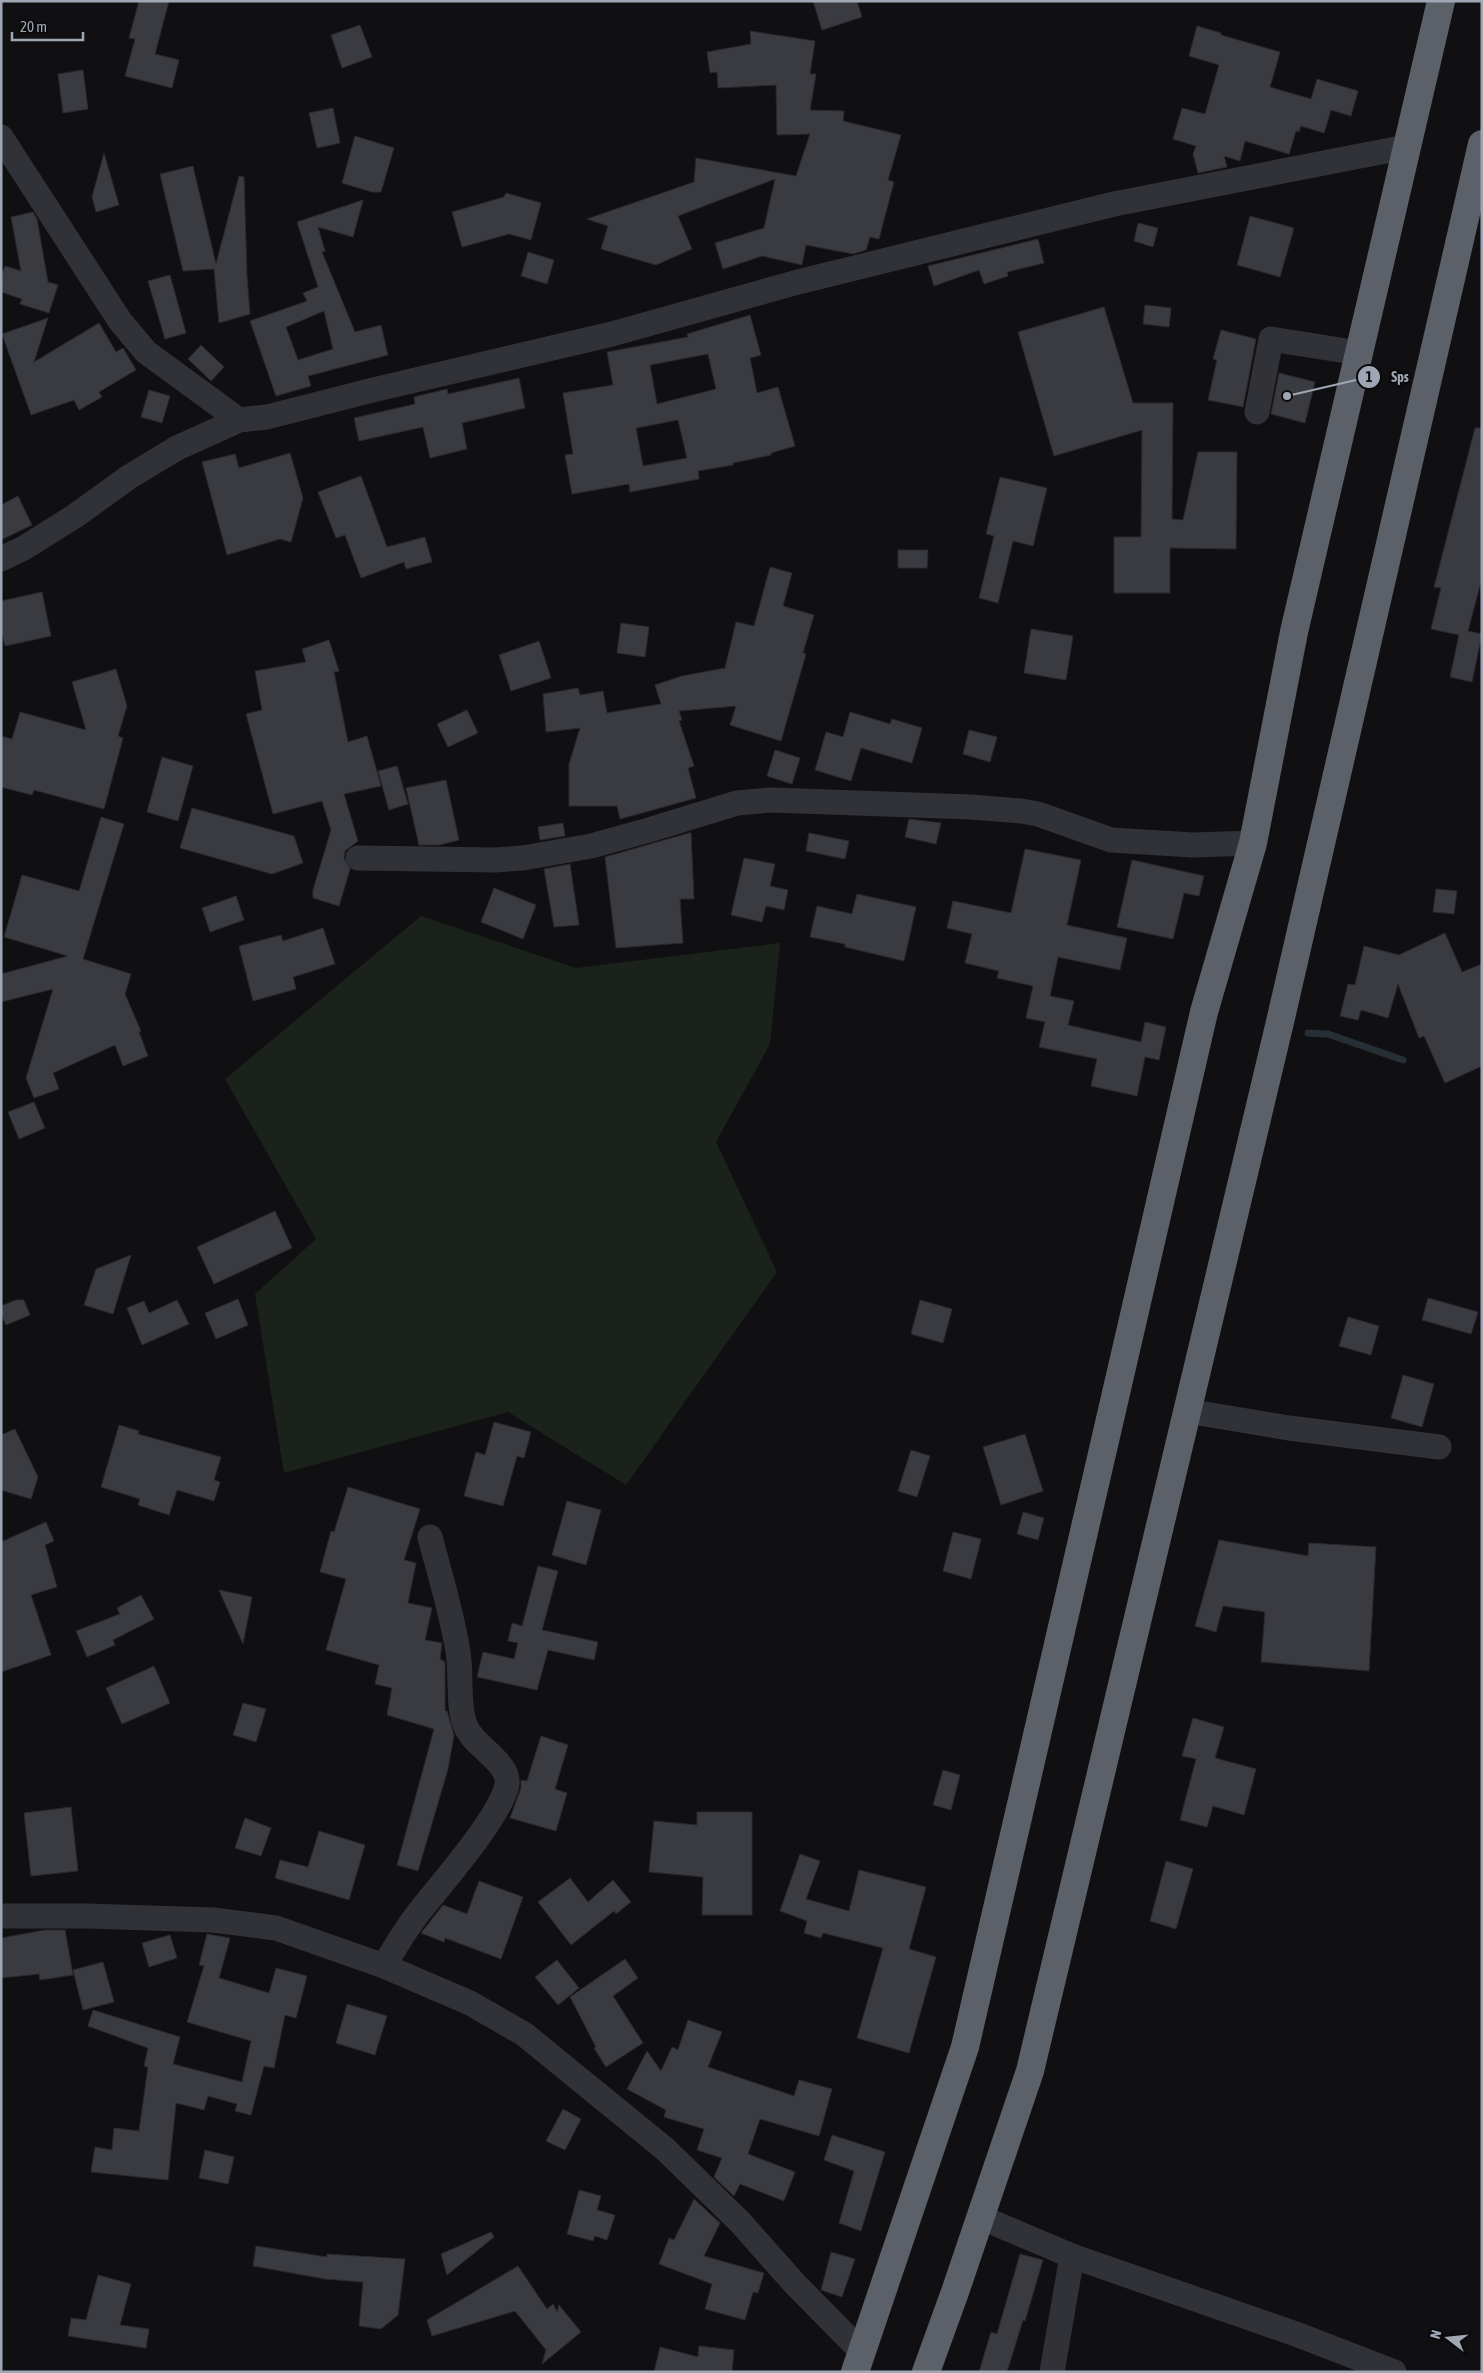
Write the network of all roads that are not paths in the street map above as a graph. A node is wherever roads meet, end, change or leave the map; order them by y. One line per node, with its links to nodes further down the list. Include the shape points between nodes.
1 (1440, 1): 4 (highway)
2 (1, 137): 7 (street, via 120,321 146,352)
3 (1482, 144): 11 (highway, via 1296,954)
4 (1406, 147): 5 (highway); 7 (street, via 1114,204 798,282 612,334 267,417)
5 (1359, 353): 6 (street, via 1271,339); 9 (highway, via 1294,632)
6 (1258, 412)
7 (239, 420): 8 (street, via 176,448 75,516)
8 (1, 559)
9 (1253, 843): 10 (street, via 1193,845 1111,840 1038,814 972,806 771,800 737,803 599,844 523,858); 18 (highway, via 1204,1012 964,2047)
10 (358, 858)
11 (1186, 1411): 12 (street); 16 (highway, via 1030,2071)
12 (1439, 1447)
13 (430, 1537): 15 (street, via 458,1652 465,1725 471,1738 504,1770 507,1782 496,1811 418,1914)
14 (1, 1916): 15 (street, via 213,1920 276,1928)
15 (384, 1966): 18 (street, via 470,2003 524,2034 581,2080 672,2156 740,2222)
16 (980, 2217): 17 (street); 19 (highway)
17 (1072, 2256): 20 (street); 21 (street, via 1296,2334)
18 (859, 2362)
19 (926, 2372)
20 (1052, 2372)
21 (1394, 2372)

